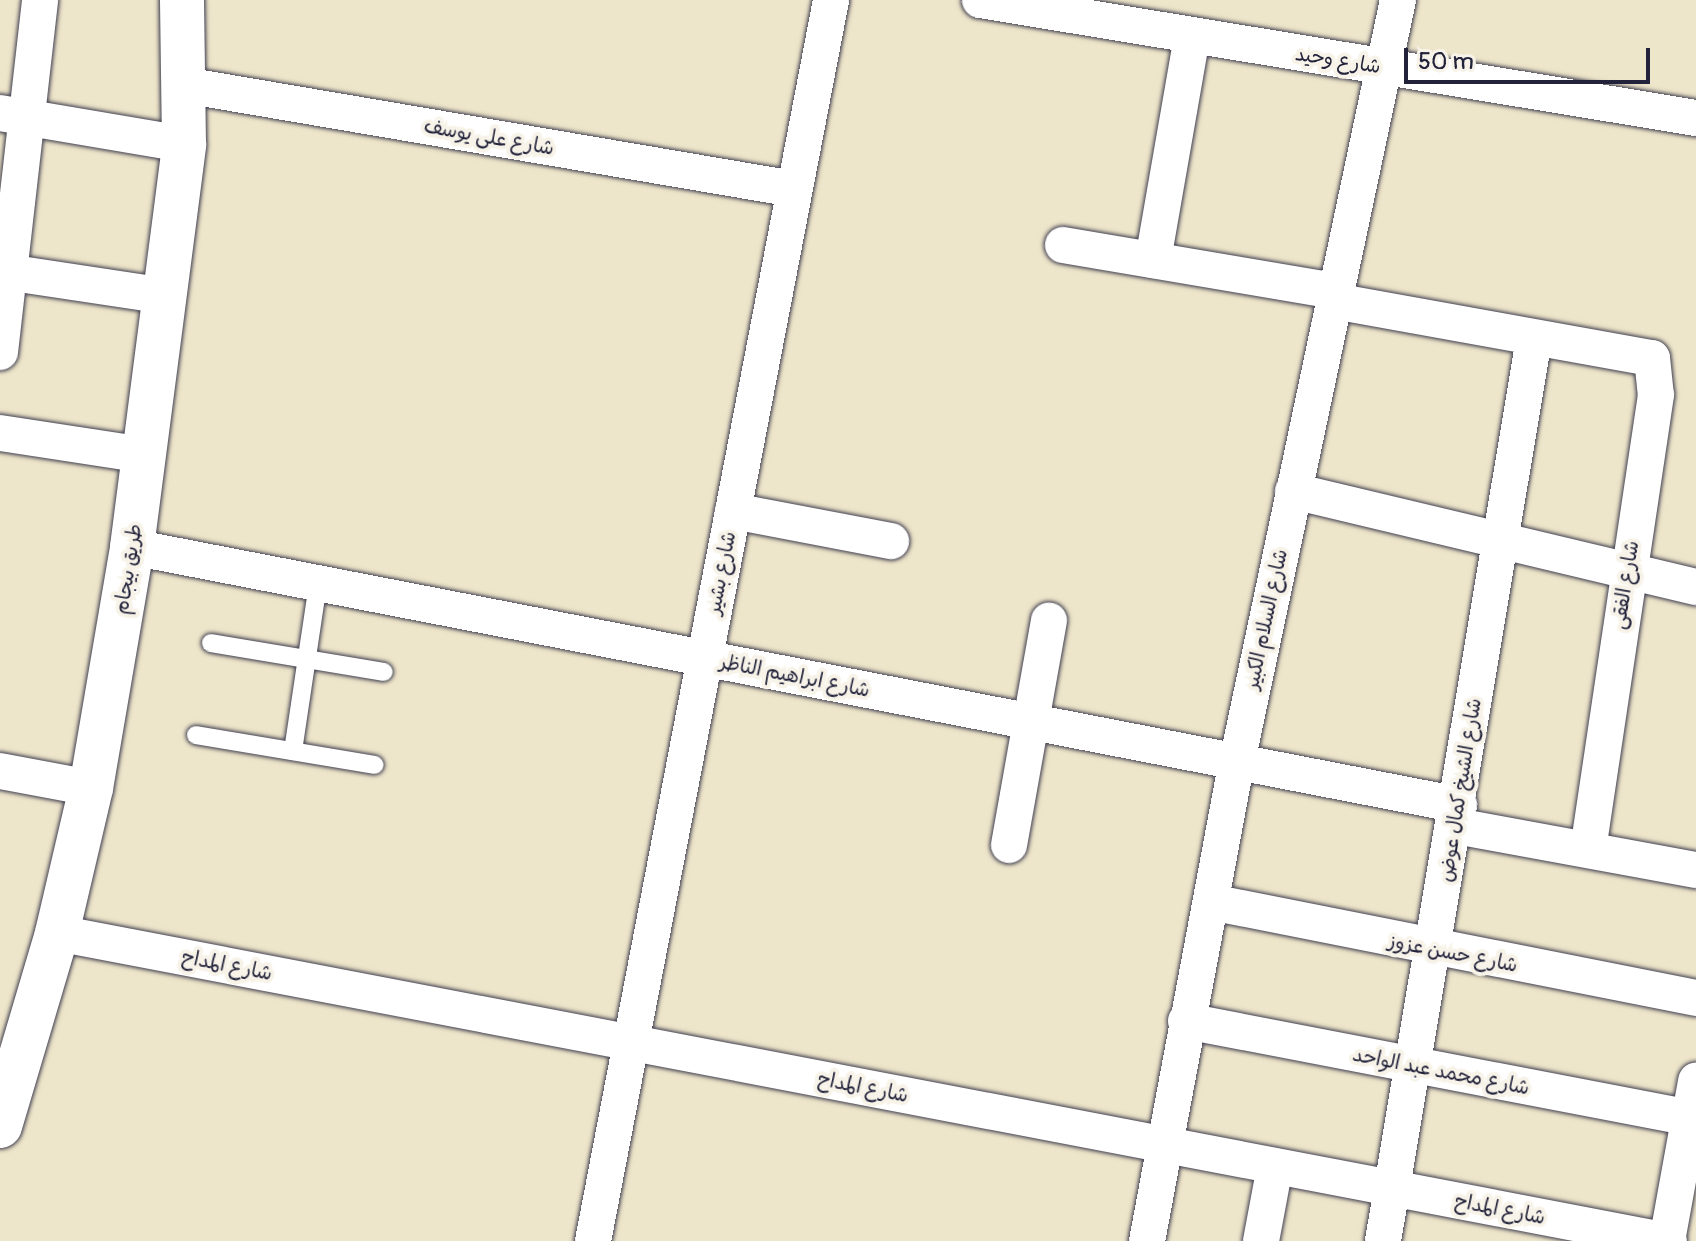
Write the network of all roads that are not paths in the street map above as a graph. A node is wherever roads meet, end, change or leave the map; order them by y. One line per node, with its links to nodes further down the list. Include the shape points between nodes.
1 (40, 0): 9 (street)
2 (182, 0): 8 (main road, طريق بيجام)
3 (831, 0): 12 (street, شارع بشير)
4 (980, 0): 6 (street, شارع وحيد)
5 (1398, 0): 7 (street, شارع السلام الكبير)
6 (1192, 36): 7 (street, شارع وحيد); 14 (street)
7 (1383, 67): 10 (street, شارع وحيد); 17 (street, شارع السلام الكبير)
8 (184, 85): 11 (main road, طريق بيجام); 12 (street, شارع على يوسف)
9 (13, 116): 11 (street); 15 (street)
10 (1696, 118)
11 (184, 144): 16 (main road, طريق بيجام)
12 (794, 189): 23 (street, شارع بشير)
13 (1063, 245): 14 (street)
14 (1153, 260): 17 (street)
15 (5, 271): 16 (street); 19 (street)
16 (166, 296): 21 (main road, طريق بيجام)
17 (1335, 296): 18 (street); 22 (street, شارع السلام الكبير)
18 (1534, 339): 24 (street, شارع الشيخ كمال عوض); 27 (street, شارع الفقى, via 1652,358 1657,371)
19 (0, 352)
20 (0, 433): 21 (street)
21 (144, 455): 26 (main road, طريق بيجام)
22 (1293, 491): 24 (street); 38 (street, شارع السلام الكبير)
23 (733, 511): 25 (street); 32 (street, شارع بشير)
24 (1499, 539): 27 (street); 42 (street, شارع الشيخ كمال عوض)
25 (891, 541)
26 (132, 547): 28 (street, شارع ابراهيم الناظر); 41 (main road, طريق بيجام)
27 (1627, 570): 29 (street); 44 (street, شارع الفقى)
28 (318, 583): 32 (street, شارع ابراهيم الناظر); 33 (lane)
29 (1696, 587)
30 (1049, 621): 35 (street)
31 (211, 643): 33 (lane)
32 (705, 658): 35 (street, شارع ابراهيم الناظر); 51 (street, شارع بشير)
33 (306, 659): 34 (lane); 37 (lane)
34 (384, 672)
35 (1031, 721): 38 (street, شارع ابراهيم الناظر); 43 (street)
36 (196, 735): 37 (lane)
37 (293, 751): 39 (lane)
38 (1237, 762): 42 (street, شارع ابراهيم الناظر); 46 (street, شارع السلام الكبير)
39 (375, 765)
40 (0, 771): 41 (street)
41 (91, 788): 47 (main road, طريق بيجام)
42 (1457, 815): 44 (street, شارع ابراهيم الناظر); 48 (street, شارع الشيخ كمال عوض)
43 (1009, 845)
44 (1588, 848): 45 (street, شارع ابراهيم الناظر)
45 (1696, 870)
46 (1211, 902): 48 (street, شارع حسن عزوز); 50 (street, شارع السلام الكبير)
47 (57, 933): 51 (street, شارع المداح); 55 (main road, طريق بيجام)
48 (1434, 950): 49 (street, شارع حسن عزوز); 52 (street, شارع الشيخ كمال عوض)
49 (1696, 998)
50 (1186, 1021): 52 (street, شارع محمد عبد الواحد); 56 (street, شارع السلام الكبير)
51 (631, 1042): 56 (street, شارع المداح); 60 (street, شارع بشير)
52 (1415, 1068): 54 (street, شارع محمد عبد الواحد); 58 (street, شارع الشيخ كمال عوض)
53 (1696, 1081): 54 (street)
54 (1693, 1118): 64 (street)
55 (0, 1126)
56 (1164, 1145): 57 (street, شارع المداح); 61 (street, شارع السلام الكبير)
57 (1275, 1166): 58 (street, شارع المداح); 62 (street)
58 (1392, 1188): 59 (street, شارع المداح); 63 (street, شارع الشيخ كمال عوض)
59 (1512, 1226): 64 (street, شارع المداح)
60 (593, 1241)
61 (1147, 1241)
62 (1261, 1241)
63 (1383, 1241)
64 (1668, 1241)

